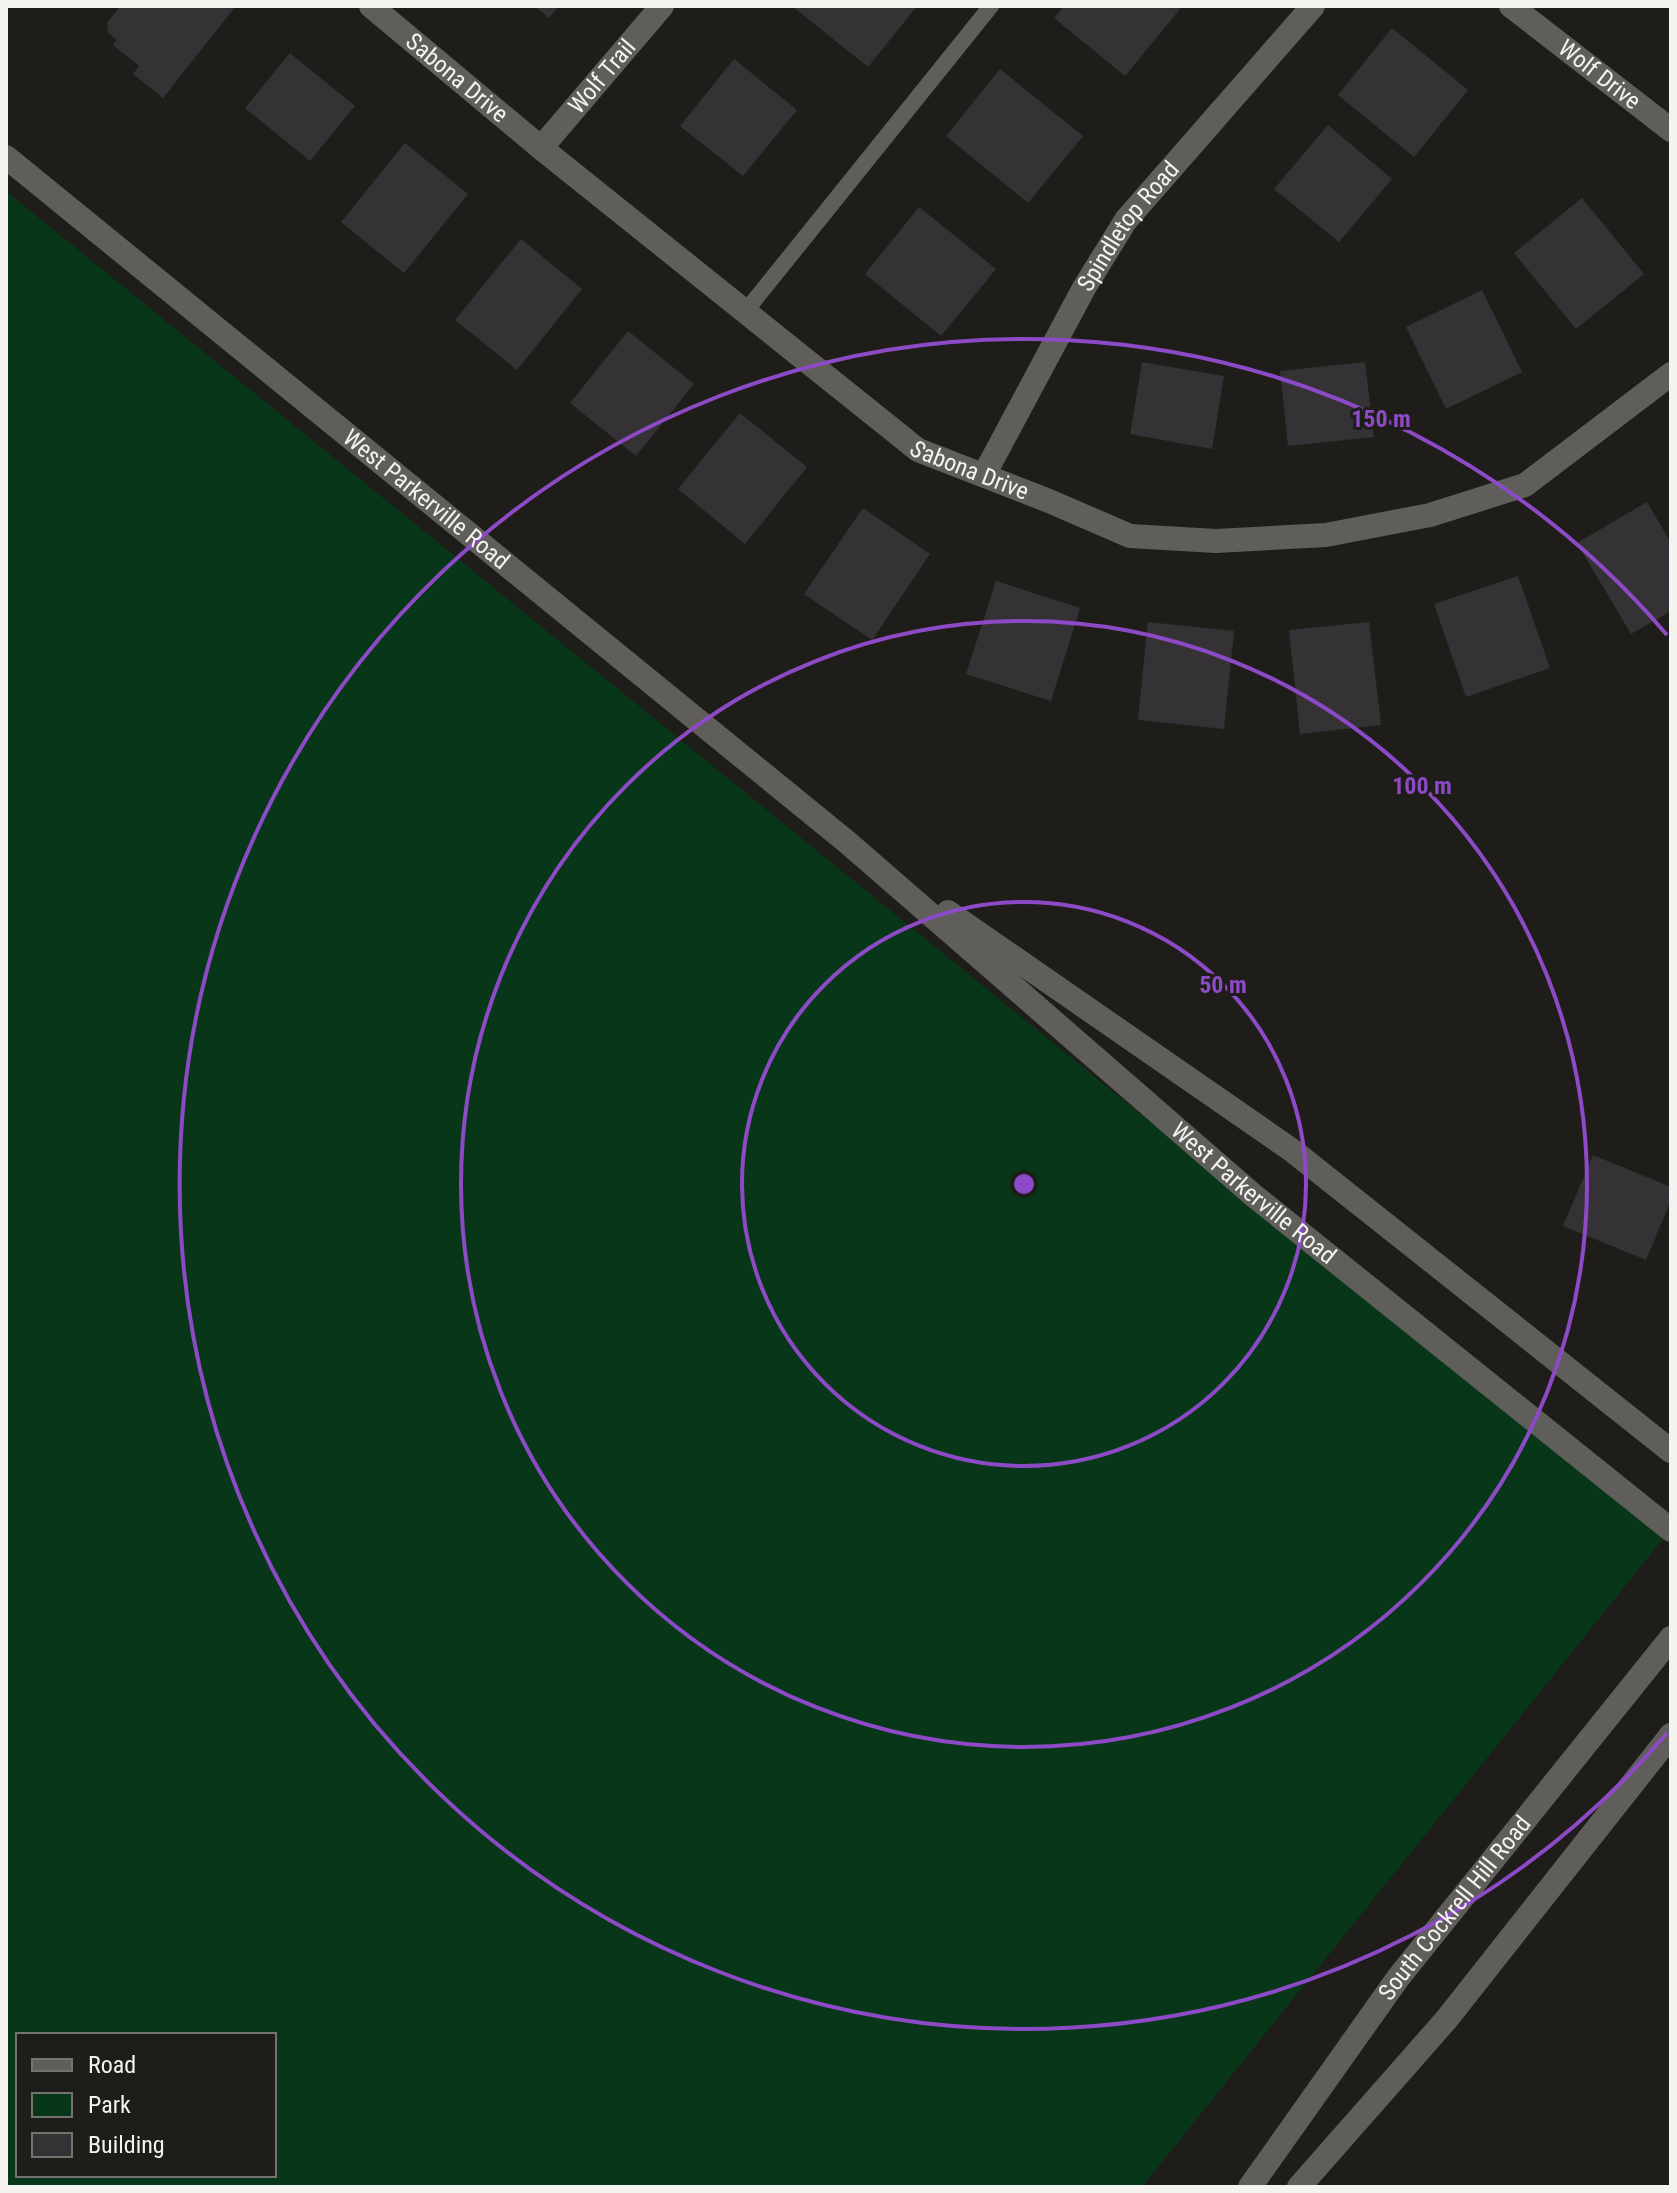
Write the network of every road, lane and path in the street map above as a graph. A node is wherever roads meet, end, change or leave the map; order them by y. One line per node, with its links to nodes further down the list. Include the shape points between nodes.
1 (371, 6): 8 (street, Sabona Drive)
2 (662, 6): 8 (street, Wolf Trail)
3 (991, 6): 11 (lane)
4 (1313, 6): 13 (street, Spindletop Road, via 1126,220)
5 (1511, 6): 6 (street, Wolf Drive)
6 (1650, 113): 7 (street, Wolf Drive); 9 (street, Wolf Drive)
7 (1671, 130)
8 (541, 148): 11 (street, Sabona Drive)
9 (1671, 148)
10 (6, 157): 14 (street, West Parkerville Road)
11 (745, 312): 13 (street, Sabona Drive, via 918,450)
12 (1671, 374): 13 (street, Sabona Drive, via 1525,485 1430,515 1326,535 1216,541 1130,536)
13 (984, 475)
14 (847, 842): 15 (street, West Parkerville Road, via 1293,1151); 16 (street, West Parkerville Road, via 1253,1195)
15 (1671, 1451)
16 (1671, 1530)
17 (1671, 1638): 19 (street, South Cockrell Hill Road, via 1398,1978)
18 (1671, 1735): 20 (street, via 1446,2020)
19 (1250, 2187)
20 (1299, 2187)

